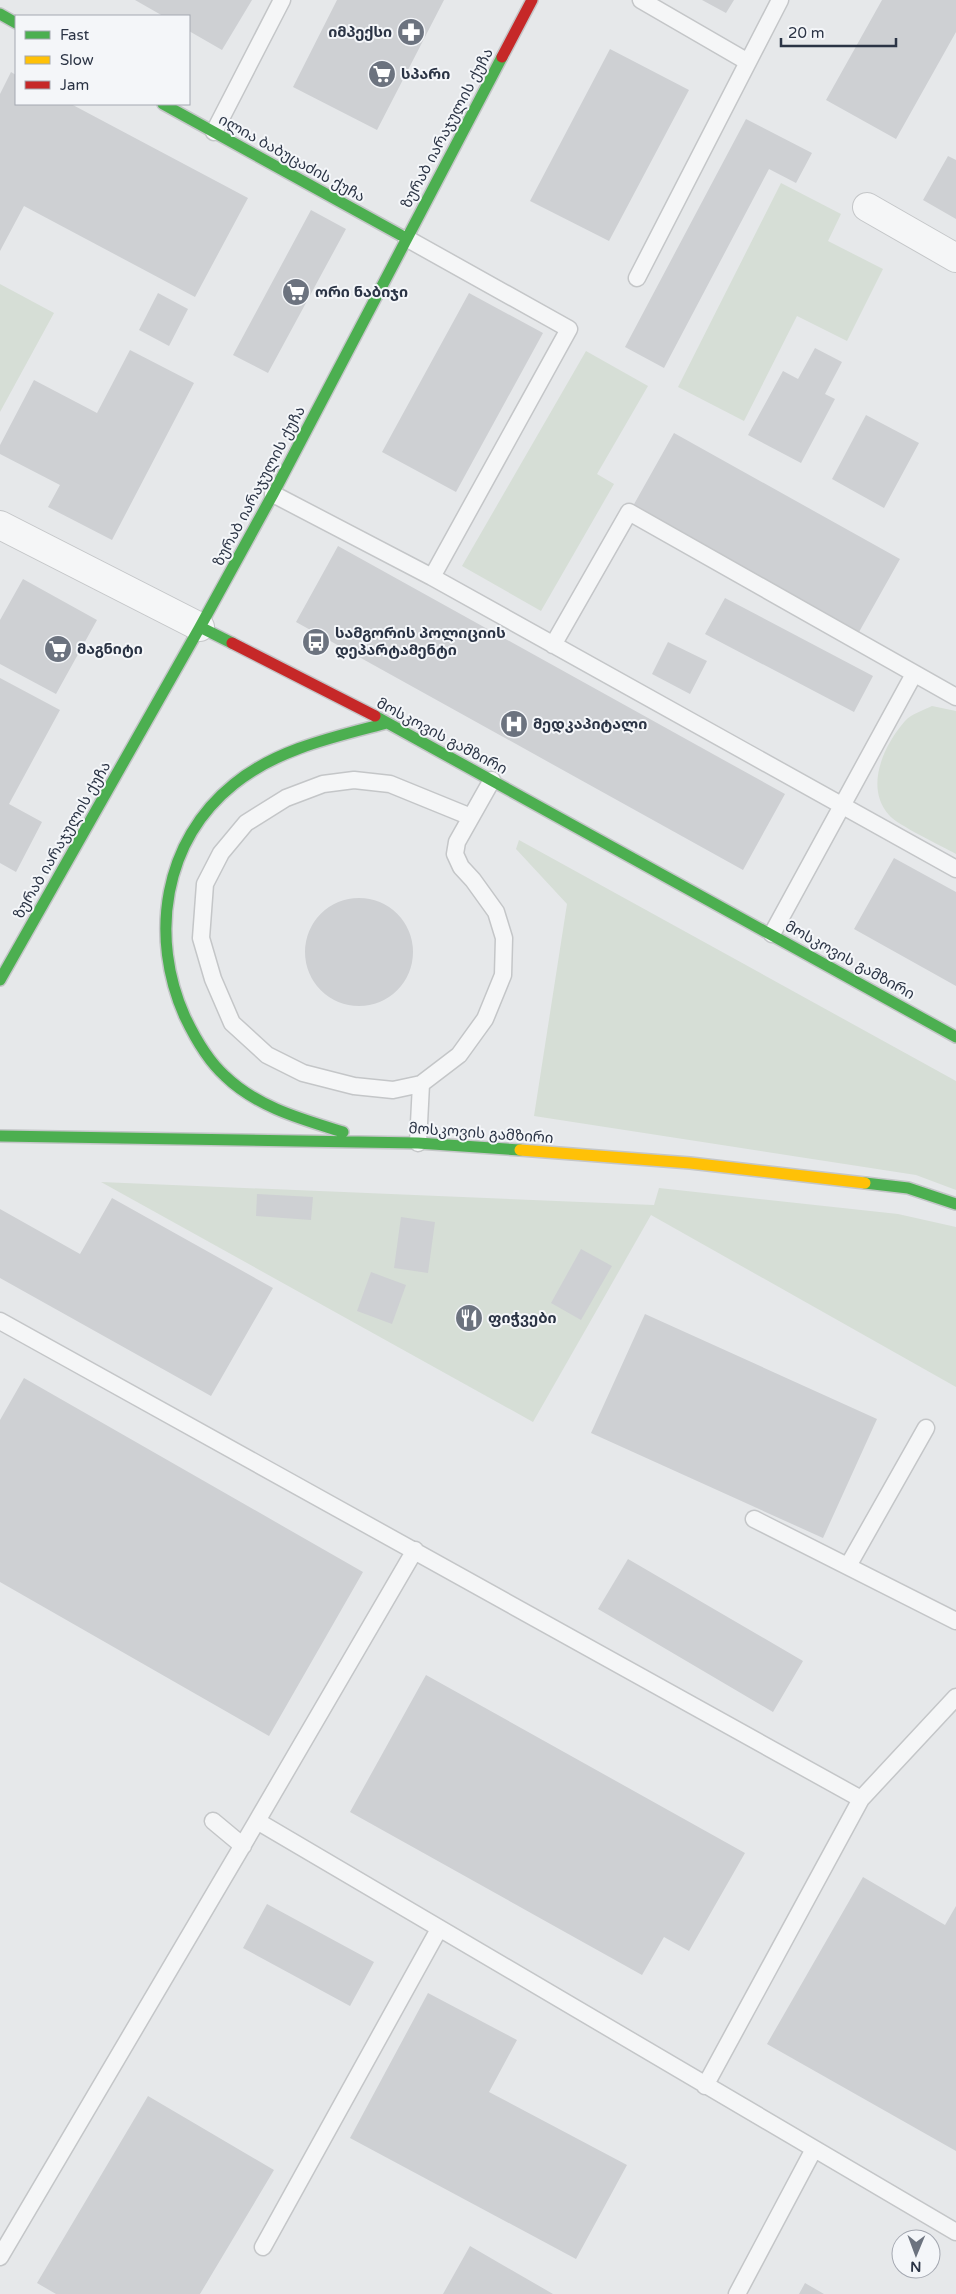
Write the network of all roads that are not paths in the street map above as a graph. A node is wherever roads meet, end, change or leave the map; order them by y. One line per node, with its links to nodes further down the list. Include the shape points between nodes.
1 (282, 0): 9 (lane)
2 (532, 0): 11 (main road, ზურაბ იარაჯულის ქუჩა)
3 (642, 0): 7 (lane)
4 (780, 0): 7 (lane)
5 (0, 14): 6 (main road)
6 (15, 22)
7 (748, 62): 13 (lane)
8 (165, 105): 9 (main road, ილია ბაბუცაძის ქუჩა)
9 (214, 132): 11 (main road, ილია ბაბუცაძის ქუჩა)
10 (867, 207): 12 (street)
11 (406, 238): 14 (main road, ზურაბ იარაჯულის ქუჩა); 16 (lane, via 569,329)
12 (956, 258)
13 (636, 278)
14 (273, 494): 16 (lane); 17 (main road, ზურაბ იარაჯულის ქუჩა)
15 (0, 525): 17 (street)
16 (432, 577): 18 (lane)
17 (200, 628): 21 (main road, მოსკოვის გამზირი); 27 (main road, ზურაბ იარაჯულის ქუჩა)
18 (553, 645): 19 (lane, via 629,512); 23 (lane)
19 (914, 674): 20 (lane); 23 (lane)
20 (956, 697)
21 (387, 722): 22 (main road, მოსკოვის გამზირი); 31 (main road, via 278,757 243,776 222,794 202,816 173,874 165,906 164,940 178,1005 206,1056 230,1081 265,1105 297,1119)
22 (492, 780): 24 (lane); 26 (main road, მოსკოვის გამზირი)
23 (842, 806): 25 (lane); 26 (lane)
24 (471, 817): 29 (lane, via 457,842 456,854 461,867 496,912 504,938 503,975 485,1019 459,1055); 29 (lane, via 390,784 354,780 323,784 286,798 246,823 221,853 204,884 201,938 213,979 232,1023 267,1055 303,1073 354,1086 392,1090)
25 (956, 869)
26 (772, 934): 28 (main road, მოსკოვის გამზირი)
27 (0, 980)
28 (956, 1037)
29 (421, 1084): 32 (lane)
30 (0, 1136): 31 (main road, მოსკოვის გამზირი)
31 (378, 1142): 32 (main road, მოსკოვის გამზირი)
32 (418, 1143): 33 (main road, მოსკოვის გამზირი, via 700,1164 908,1188)
33 (956, 1204)
34 (0, 1321): 37 (lane)
35 (926, 1428): 38 (lane)
36 (754, 1518): 38 (lane)
37 (415, 1550): 41 (lane); 43 (lane)
38 (848, 1566): 39 (lane)
39 (956, 1621)
40 (956, 1697): 41 (lane)
41 (861, 1799): 46 (lane)
42 (212, 1821): 44 (lane)
43 (258, 1822): 44 (lane); 45 (lane)
44 (243, 1846): 50 (lane)
45 (439, 1928): 46 (lane); 49 (lane)
46 (705, 2086): 47 (lane)
47 (814, 2148): 48 (lane); 51 (lane)
48 (956, 2232)
49 (263, 2247)
50 (0, 2257)
51 (737, 2294)

